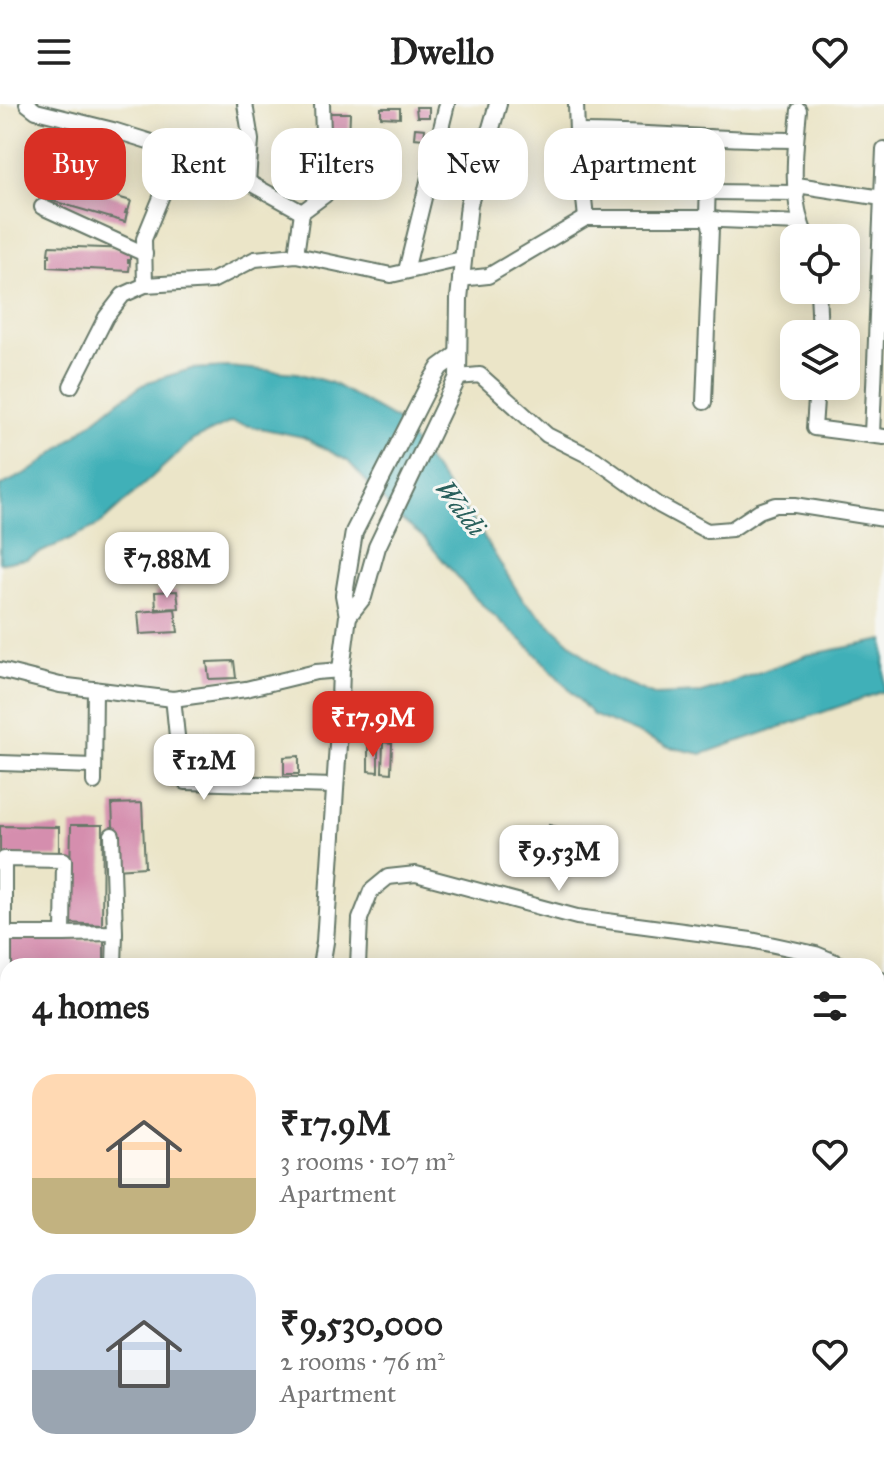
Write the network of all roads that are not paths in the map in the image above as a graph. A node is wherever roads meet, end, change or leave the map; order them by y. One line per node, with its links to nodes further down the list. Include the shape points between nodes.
1 (27, 104): 11 (street, via 36,111)
2 (245, 104): 8 (street)
3 (322, 104): 23 (street, via 325,195)
4 (447, 104): 31 (street)
5 (498, 104): 30 (main road, via 469,204)
6 (576, 104): 9 (street)
7 (799, 110): 12 (street)
8 (249, 128)
9 (577, 128)
10 (725, 138): 12 (street)
11 (142, 139)
12 (796, 140): 16 (street)
13 (884, 149): 14 (street)
14 (884, 168): 18 (street)
15 (255, 186): 23 (street)
16 (797, 189): 17 (street); 18 (street); 26 (street)
17 (725, 191)
18 (882, 198): 27 (street)
19 (160, 200): 28 (street, via 144,239)
20 (584, 200): 24 (street)
21 (708, 200): 25 (street)
22 (42, 207): 28 (street)
23 (302, 212): 29 (street)
24 (586, 218): 25 (street); 32 (street, via 488,276)
25 (707, 218): 26 (street); 38 (street, via 711,228)
26 (801, 223)
27 (882, 244): 39 (street)
28 (145, 254): 33 (street)
29 (296, 255): 31 (street, via 391,275); 33 (street, via 255,259 212,281)
30 (462, 259): 31 (street); 32 (main road)
31 (406, 271)
32 (460, 279): 34 (main road)
33 (145, 285): 36 (street, via 123,295 106,317)
34 (458, 354): 35 (main road); 41 (main road, via 440,367 354,532 344,595)
35 (458, 377): 40 (street, via 480,375 547,435 595,459 659,505 707,531 732,529 776,505); 41 (main road, via 377,547 363,597)
36 (71, 386)
37 (816, 400): 39 (street, via 814,428)
38 (704, 402)
39 (878, 435)
40 (884, 519)
41 (348, 616): 43 (main road)
42 (0, 670): 44 (street)
43 (341, 670): 45 (street); 49 (main road)
44 (95, 689): 45 (street); 47 (street)
45 (173, 699): 49 (street, via 186,782)
46 (0, 763): 47 (street)
47 (94, 766): 48 (street)
48 (94, 782)
49 (334, 786): 57 (main road)
50 (112, 835): 52 (street)
51 (2, 859): 53 (street); 54 (street, via 64,860)
52 (115, 933): 54 (street); 56 (street)
53 (4, 934): 54 (street); 55 (street)
54 (63, 934)
55 (4, 958)
56 (114, 958)
57 (322, 958)
58 (358, 958): 59 (street, via 360,919 371,891 388,877 416,874 577,917 751,940)
59 (826, 958)

